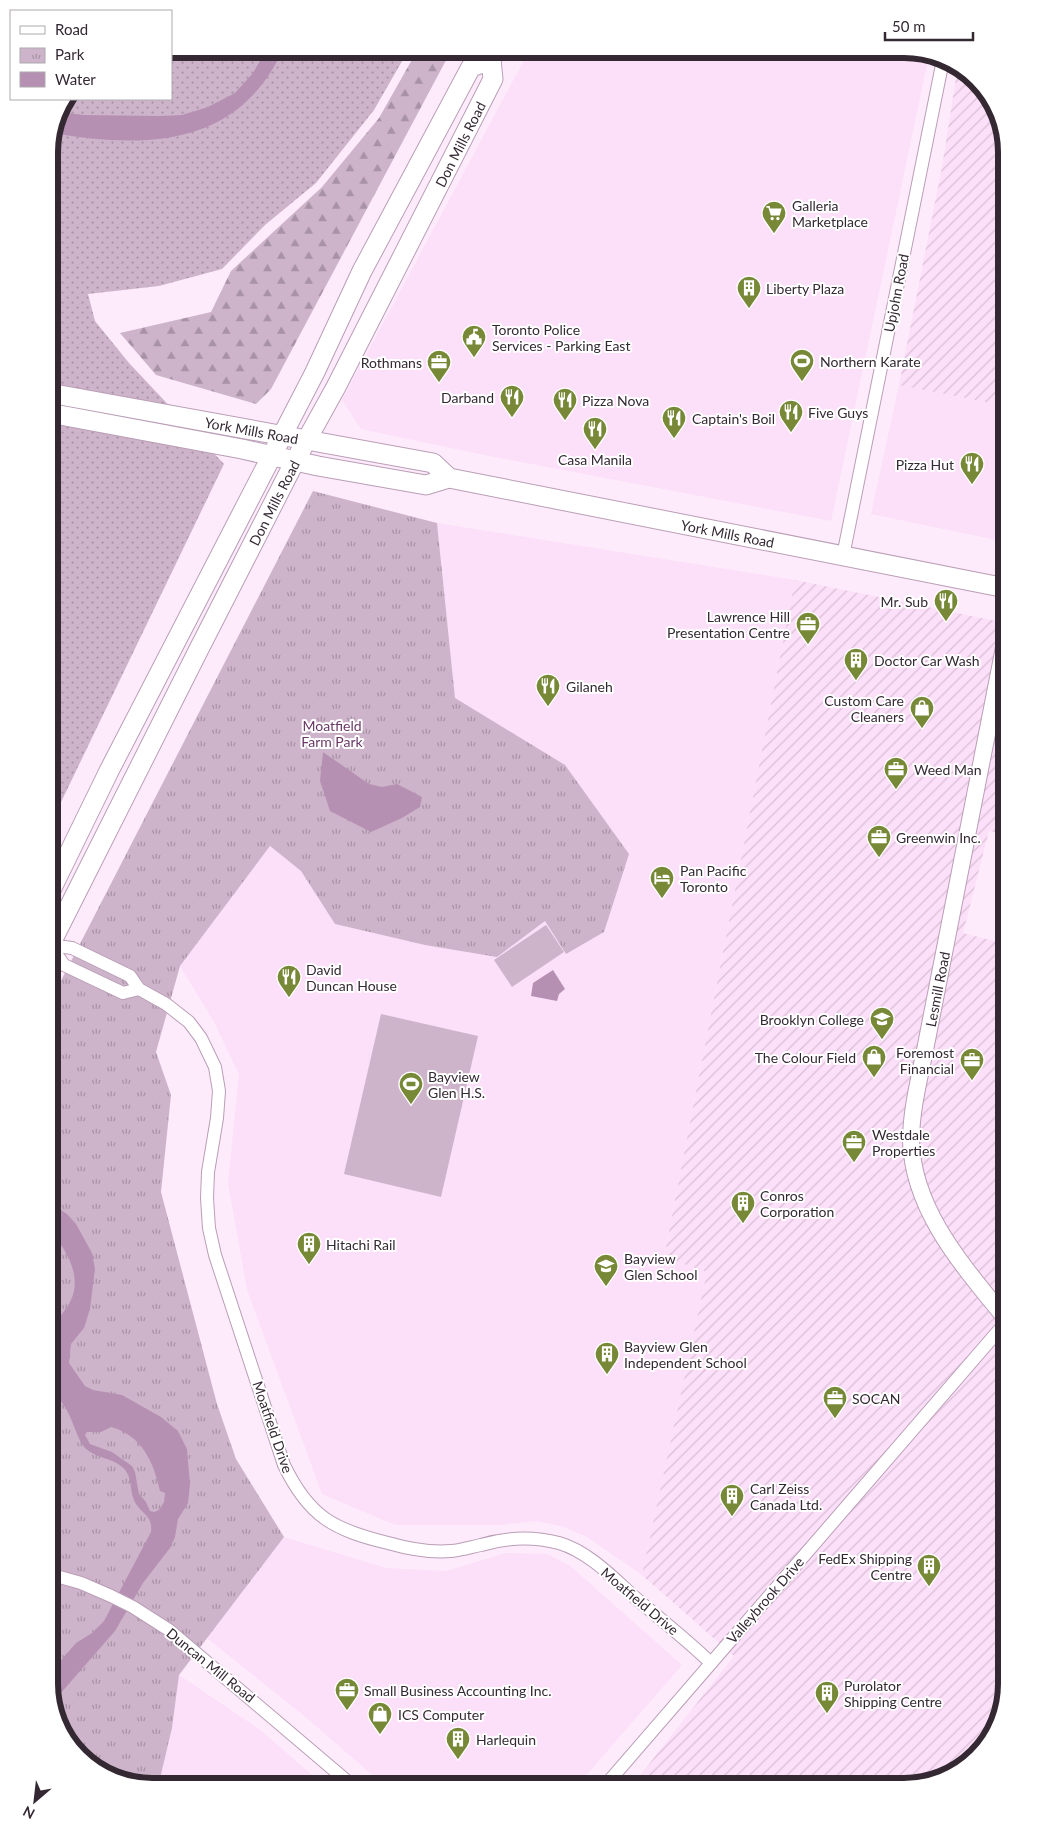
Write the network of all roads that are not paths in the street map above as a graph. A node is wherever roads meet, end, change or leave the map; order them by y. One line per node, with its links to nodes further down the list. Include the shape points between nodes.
1 (487, 58): 4 (main road, Don Mills Road, via 471,67)
2 (494, 58): 5 (main road, Don Mills Road, via 493,79)
3 (942, 66): 15 (street, Upjohn Road)
4 (439, 128): 5 (main road); 6 (main road, Don Mills Road)
5 (462, 140): 7 (main road, Don Mills Road)
6 (378, 243): 7 (main road); 10 (main road, Don Mills Road)
7 (400, 258): 11 (main road, Don Mills Road)
8 (58, 395): 10 (main road, York Mills Road)
9 (58, 415): 12 (main road, York Mills Road)
10 (282, 435): 11 (main road, York Mills Road); 12 (main road, Don Mills Road)
11 (306, 440): 13 (main road, Don Mills Road); 14 (main road, York Mills Road, via 433,463)
12 (271, 456): 13 (main road, York Mills Road); 18 (main road, Don Mills Road)
13 (295, 461): 14 (main road, York Mills Road, via 426,485); 19 (main road, Don Mills Road)
14 (449, 478): 15 (main road, York Mills Road)
15 (843, 556): 16 (main road, York Mills Road)
16 (998, 586)
17 (998, 678): 23 (street, Lesmill Road, via 925,1050 911,1141 914,1165 928,1211)
18 (58, 875)
19 (58, 928)
20 (58, 947): 22 (street, Moatfield Drive, via 72,948 130,976)
21 (58, 957): 22 (street, Moatfield Drive, via 64,965 123,993)
22 (139, 989): 26 (street, Moatfield Drive, via 189,1022 215,1067 219,1092 208,1172 209,1228 284,1465 303,1498 319,1515 342,1529 357,1536 412,1549 453,1551 510,1538 533,1537 566,1546 608,1574)
23 (998, 1310)
24 (998, 1330): 26 (street, Valleybrook Drive)
25 (58, 1577): 27 (street, Duncan Mill Road, via 81,1583 133,1607 169,1630)
26 (711, 1663): 28 (street, Valleybrook Drive)
27 (343, 1778)
28 (612, 1778)

